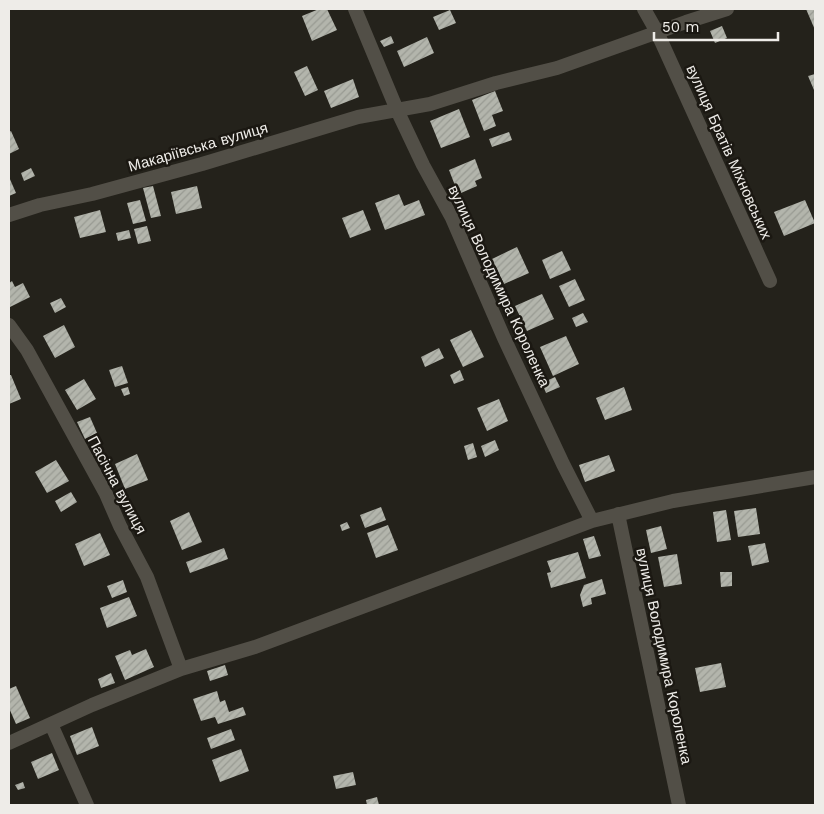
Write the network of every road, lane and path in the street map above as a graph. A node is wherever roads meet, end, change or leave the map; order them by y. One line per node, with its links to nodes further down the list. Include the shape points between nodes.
1 (355, 9): 5 (street, вулиця Володимира Короленка)
2 (644, 9): 4 (street, вулиця Братів Міхновських)
3 (727, 9): 4 (street, Макаріївська вулиця)
4 (657, 32): 5 (street, Макаріївська вулиця, via 557,68 480,87 430,104); 7 (street, вулиця Братів Міхновських)
5 (397, 110): 6 (street, Макаріївська вулиця, via 358,117 193,166); 11 (street, вулиця Володимира Короленка, via 462,239 504,338)
6 (9, 215)
7 (770, 281)
8 (9, 325): 12 (street, Пасічна вулиця, via 31,357 106,494 147,577)
9 (815, 478): 10 (street, via 690,498)
10 (618, 514): 11 (street); 16 (street, вулиця Володимира Короленка)
11 (592, 521): 12 (street, via 255,647)
12 (181, 669): 13 (street)
13 (51, 724): 14 (street); 15 (street)
14 (9, 743)
15 (87, 805)
16 (679, 805)

